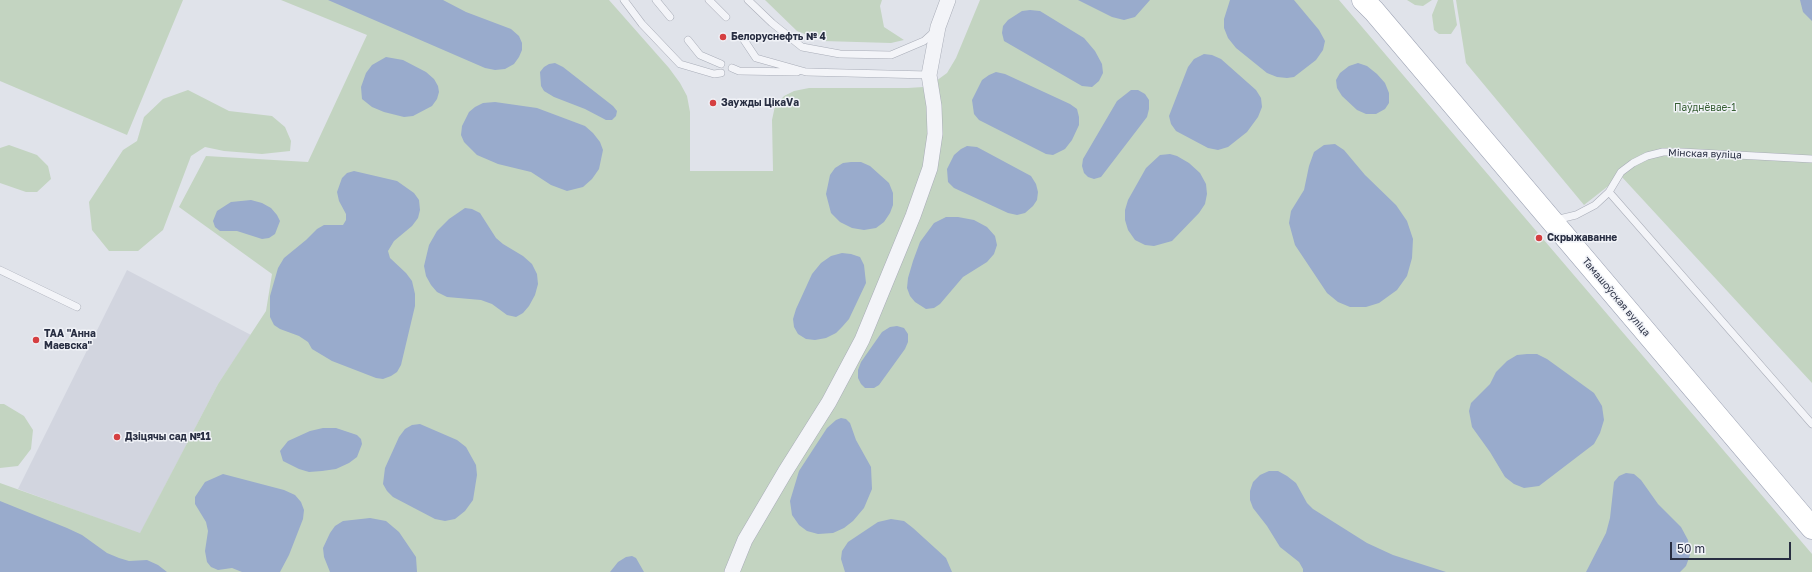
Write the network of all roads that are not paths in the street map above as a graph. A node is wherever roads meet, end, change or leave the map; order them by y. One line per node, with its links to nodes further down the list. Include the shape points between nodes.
1 (624, 0): 15 (lane, via 642,24 680,64 714,74)
2 (656, 0): 7 (lane)
3 (709, 0): 8 (lane)
4 (748, 0): 9 (lane, via 802,47 840,54 891,55 924,41)
5 (948, 0): 9 (street)
6 (1368, 4): 19 (main road, Тамашоўская вуліца)
7 (670, 17)
8 (726, 17)
9 (938, 27): 16 (street)
10 (688, 40): 12 (lane, via 700,55)
11 (744, 40): 14 (lane, via 756,58)
12 (721, 64)
13 (734, 70): 14 (lane)
14 (806, 72): 16 (lane)
15 (721, 73)
16 (928, 75): 24 (street, via 934,106 935,134 930,168 911,223 862,340 829,402 745,540)
17 (1812, 159): 18 (lane, Мінская вуліца, via 1681,152 1654,154 1640,158 1621,172)
18 (1609, 192): 19 (lane, Мінская вуліца, via 1586,211 1567,218); 22 (lane)
19 (1550, 220): 23 (main road, Тамашоўская вуліца)
20 (0, 270): 21 (lane)
21 (77, 307)
22 (1812, 424)
23 (1812, 528)
24 (732, 572)

